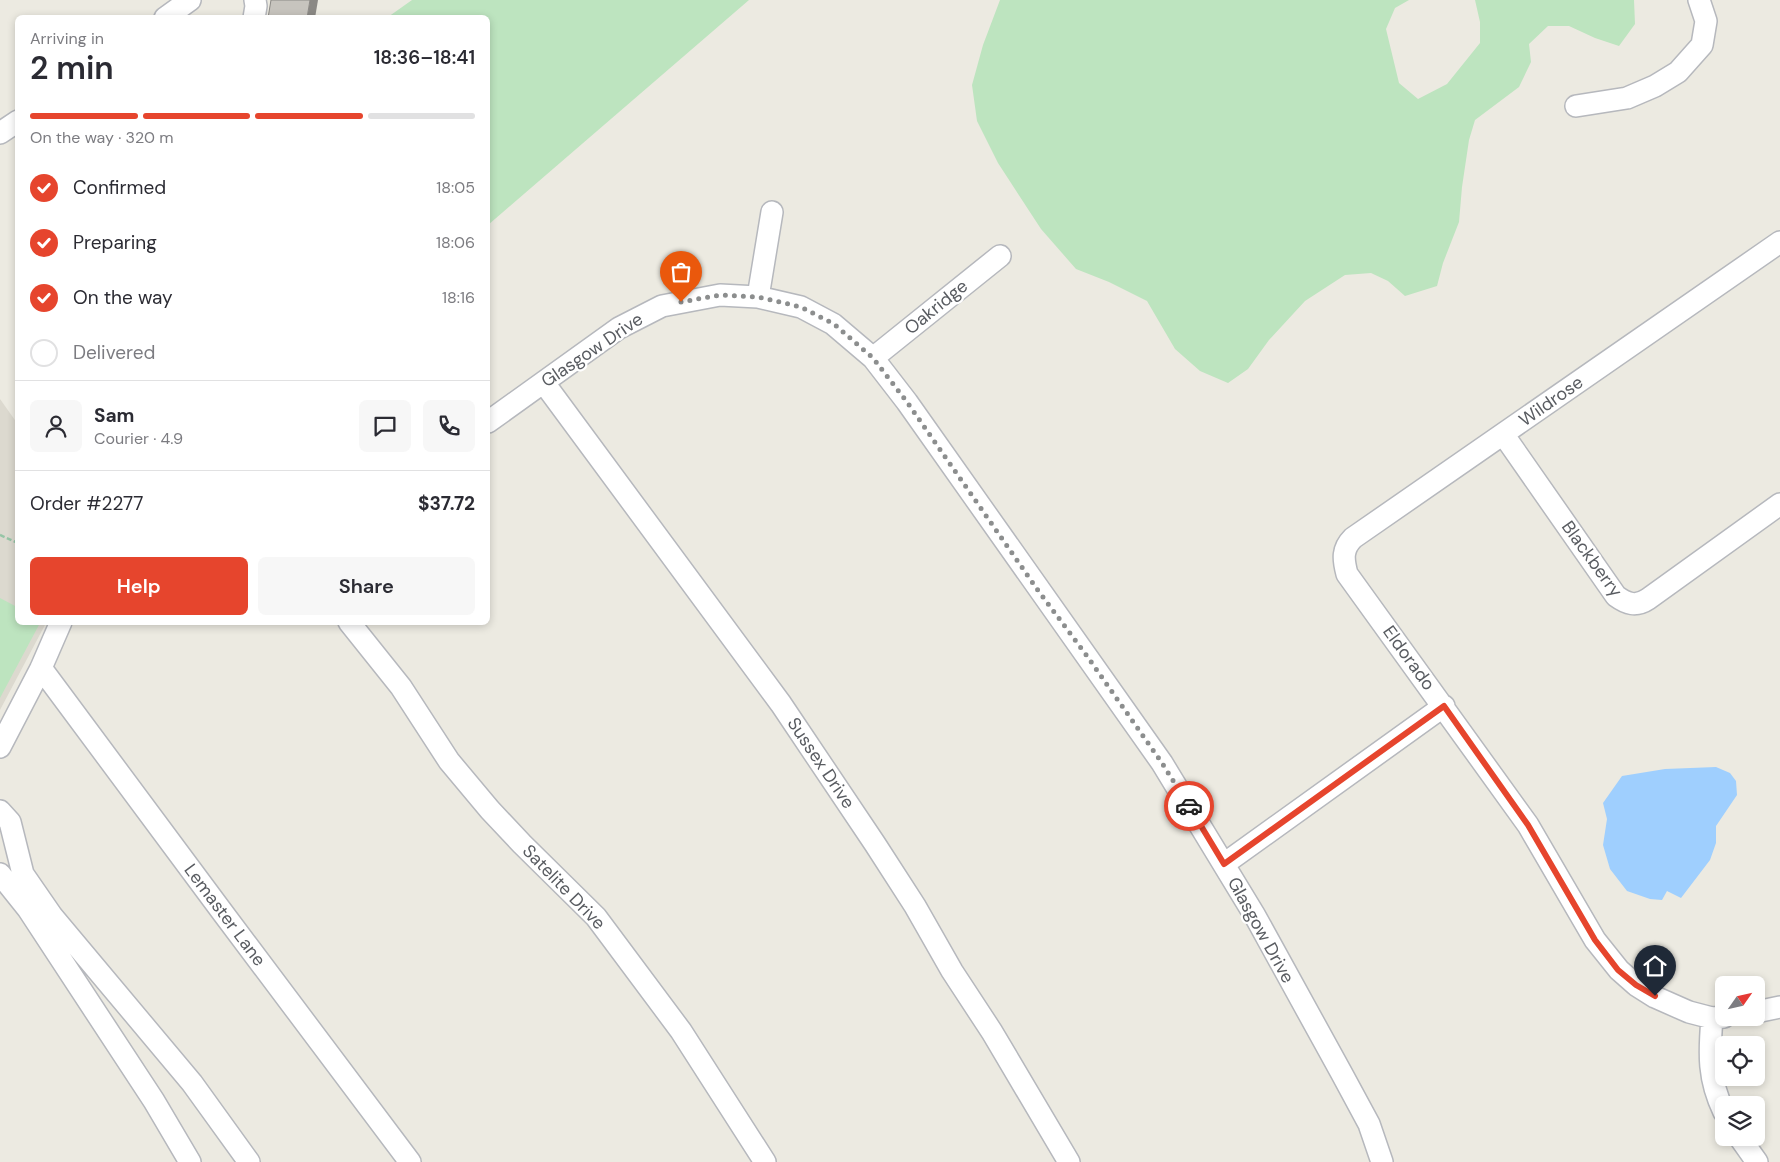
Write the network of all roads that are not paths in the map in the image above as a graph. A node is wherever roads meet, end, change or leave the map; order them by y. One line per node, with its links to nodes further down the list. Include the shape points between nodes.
1 (190, 0): 5 (street)
2 (196, 0): 6 (street)
3 (255, 0): 7 (street)
4 (1699, 0): 8 (street, via 1706,21 1702,45 1678,72 1627,98)
5 (169, 15)
6 (194, 15)
7 (254, 15)
8 (1576, 106)
9 (15, 123): 10 (street)
10 (0, 133)
11 (772, 212): 14 (street)
12 (1780, 242): 18 (street, Wildrose)
13 (1000, 256): 15 (street, Oakridge)
14 (758, 297): 15 (street, Glasgow Drive, via 801,307 834,324); 16 (street, Glasgow Drive, via 720,295 662,306 619,328)
15 (873, 358): 27 (street, Glasgow Drive, via 1157,755)
16 (544, 383): 17 (street, Glasgow Drive); 39 (street, Sussex Drive, via 781,704 870,836)
17 (490, 421)
18 (1503, 434): 19 (street, Blackberry, via 1616,596 1634,605 1648,599); 20 (street, Wildrose, via 1337,551)
19 (1780, 504)
20 (1347, 574): 24 (street, Eldorado)
21 (60, 625): 23 (street)
22 (351, 625): 38 (street, Satelite Drive, via 401,687 450,761 490,810 602,924 681,1031)
23 (42, 668): 25 (street); 37 (street, Lemaster Lane)
24 (1444, 706): 27 (street); 31 (street, Eldorado, via 1528,825 1595,940 1618,970 1655,996 1689,1012)
25 (0, 747)
26 (0, 811): 36 (street, via 10,822 23,874 48,909 192,1083)
27 (1224, 864): 40 (street, Glasgow Drive, via 1351,1090 1369,1124)
28 (0, 874): 35 (street, via 28,909 154,1101)
29 (1780, 1007): 30 (street)
30 (1765, 1010)
31 (1715, 1017)
32 (1717, 1026): 33 (street, via 1710,1066)
33 (1716, 1096)
34 (1746, 1146): 41 (street)
35 (190, 1162)
36 (249, 1162)
37 (410, 1162)
38 (765, 1162)
39 (1069, 1162)
40 (1382, 1162)
41 (1757, 1162)

